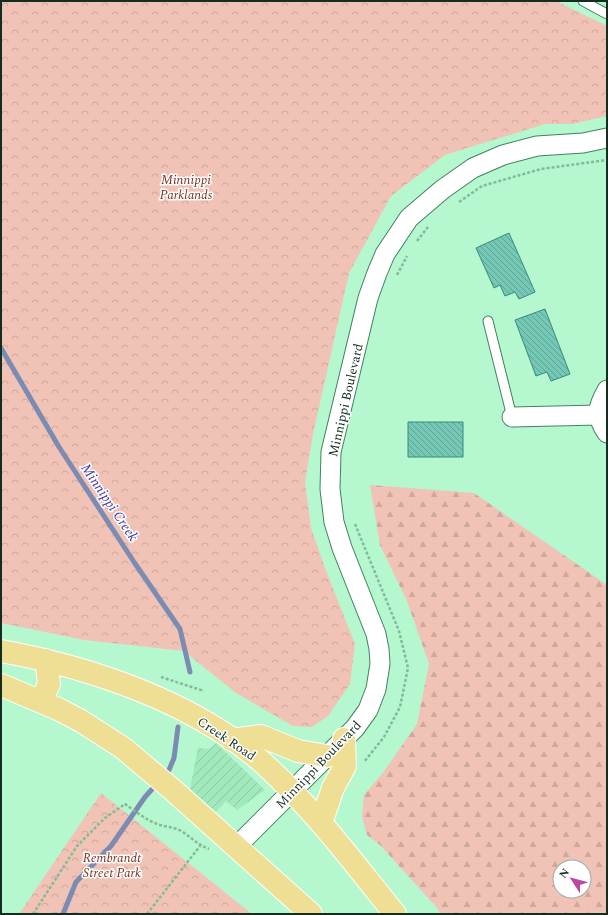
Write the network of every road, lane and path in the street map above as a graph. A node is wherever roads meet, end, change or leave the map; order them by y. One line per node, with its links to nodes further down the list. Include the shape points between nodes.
1 (583, 1): 2 (lane)
2 (607, 14)
3 (607, 138): 22 (street, Minnippi Boulevard, via 583,143 536,146 503,155 473,168 443,188 409,218 385,254 368,298 331,452 330,489 334,522 376,634 380,664 376,689 370,705 362,719)
4 (607, 160): 5 (path, via 541,169 482,186)
5 (456, 204)
6 (432, 222): 7 (path)
7 (414, 245)
8 (410, 250): 9 (path)
9 (396, 277)
10 (488, 321): 13 (lane)
11 (607, 390): 12 (street, via 599,404)
12 (600, 415): 13 (street); 14 (street, via 600,422)
13 (512, 417)
14 (607, 433)
15 (353, 519): 25 (path, via 399,631 408,668 400,708 384,737)
16 (1, 651): 17 (main road, Creek Road)
17 (46, 660): 21 (main road, via 50,684); 23 (main road, Creek Road, via 150,694 184,710)
18 (160, 677): 20 (path)
19 (1, 685): 21 (main road)
20 (204, 691)
21 (41, 701): 28 (main road, via 81,721 123,748)
22 (344, 739): 24 (street, Minnippi Boulevard); 27 (main road, via 345,766 333,788)
23 (232, 740): 24 (main road, via 261,736 298,751); 26 (main road, Creek Road, via 262,762)
24 (327, 756): 26 (street, Minnippi Boulevard)
25 (363, 764)
26 (292, 791): 27 (main road, Creek Road); 28 (street, Minnippi Boulevard)
27 (321, 823): 32 (main road, Creek Road)
28 (236, 846): 31 (main road)
29 (33, 914): 30 (path, via 77,846 105,818 125,804 160,825 181,831 200,846)
30 (147, 914)
31 (311, 914)
32 (395, 914)

